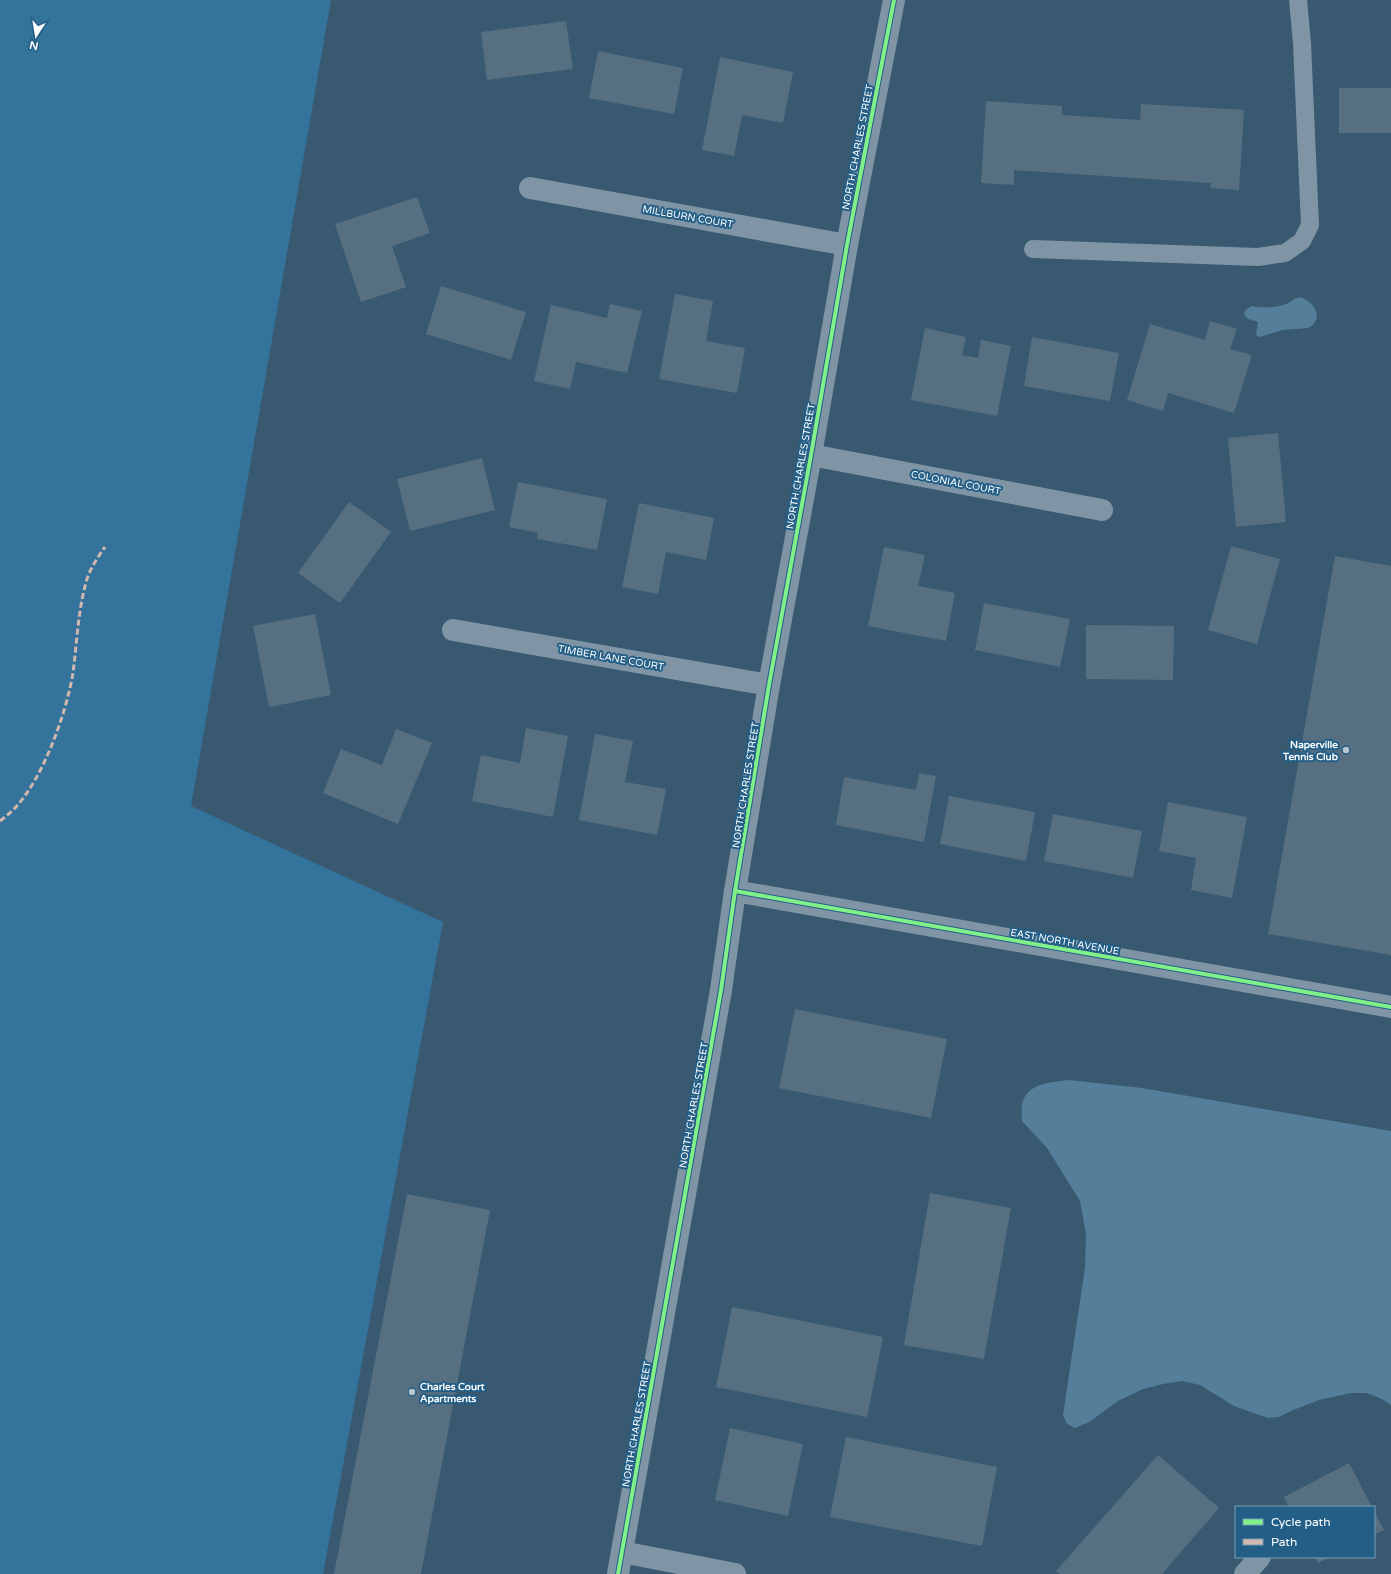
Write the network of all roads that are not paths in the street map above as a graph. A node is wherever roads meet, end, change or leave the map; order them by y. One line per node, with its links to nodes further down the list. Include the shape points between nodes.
1 (894, 0): 4 (street, NORTH CHARLES STREET)
2 (1298, 0): 5 (lane, via 1310,225 1302,242 1285,252 1258,257)
3 (530, 188): 4 (street, MILLBURN COURT)
4 (847, 244): 6 (street, NORTH CHARLES STREET)
5 (1033, 249)
6 (811, 455): 7 (street, COLONIAL COURT); 9 (street, NORTH CHARLES STREET)
7 (1102, 510)
8 (453, 630): 9 (street, TIMBER LANE COURT)
9 (769, 684): 10 (street, NORTH CHARLES STREET)
10 (735, 891): 11 (street, EAST NORTH AVENUE); 12 (street, NORTH CHARLES STREET, via 720,997)
11 (1391, 1007)
12 (622, 1552): 14 (street, NORTH CHARLES STREET); 15 (street)
13 (1259, 1558): 16 (street)
14 (618, 1574)
15 (735, 1574)
16 (1245, 1574)

